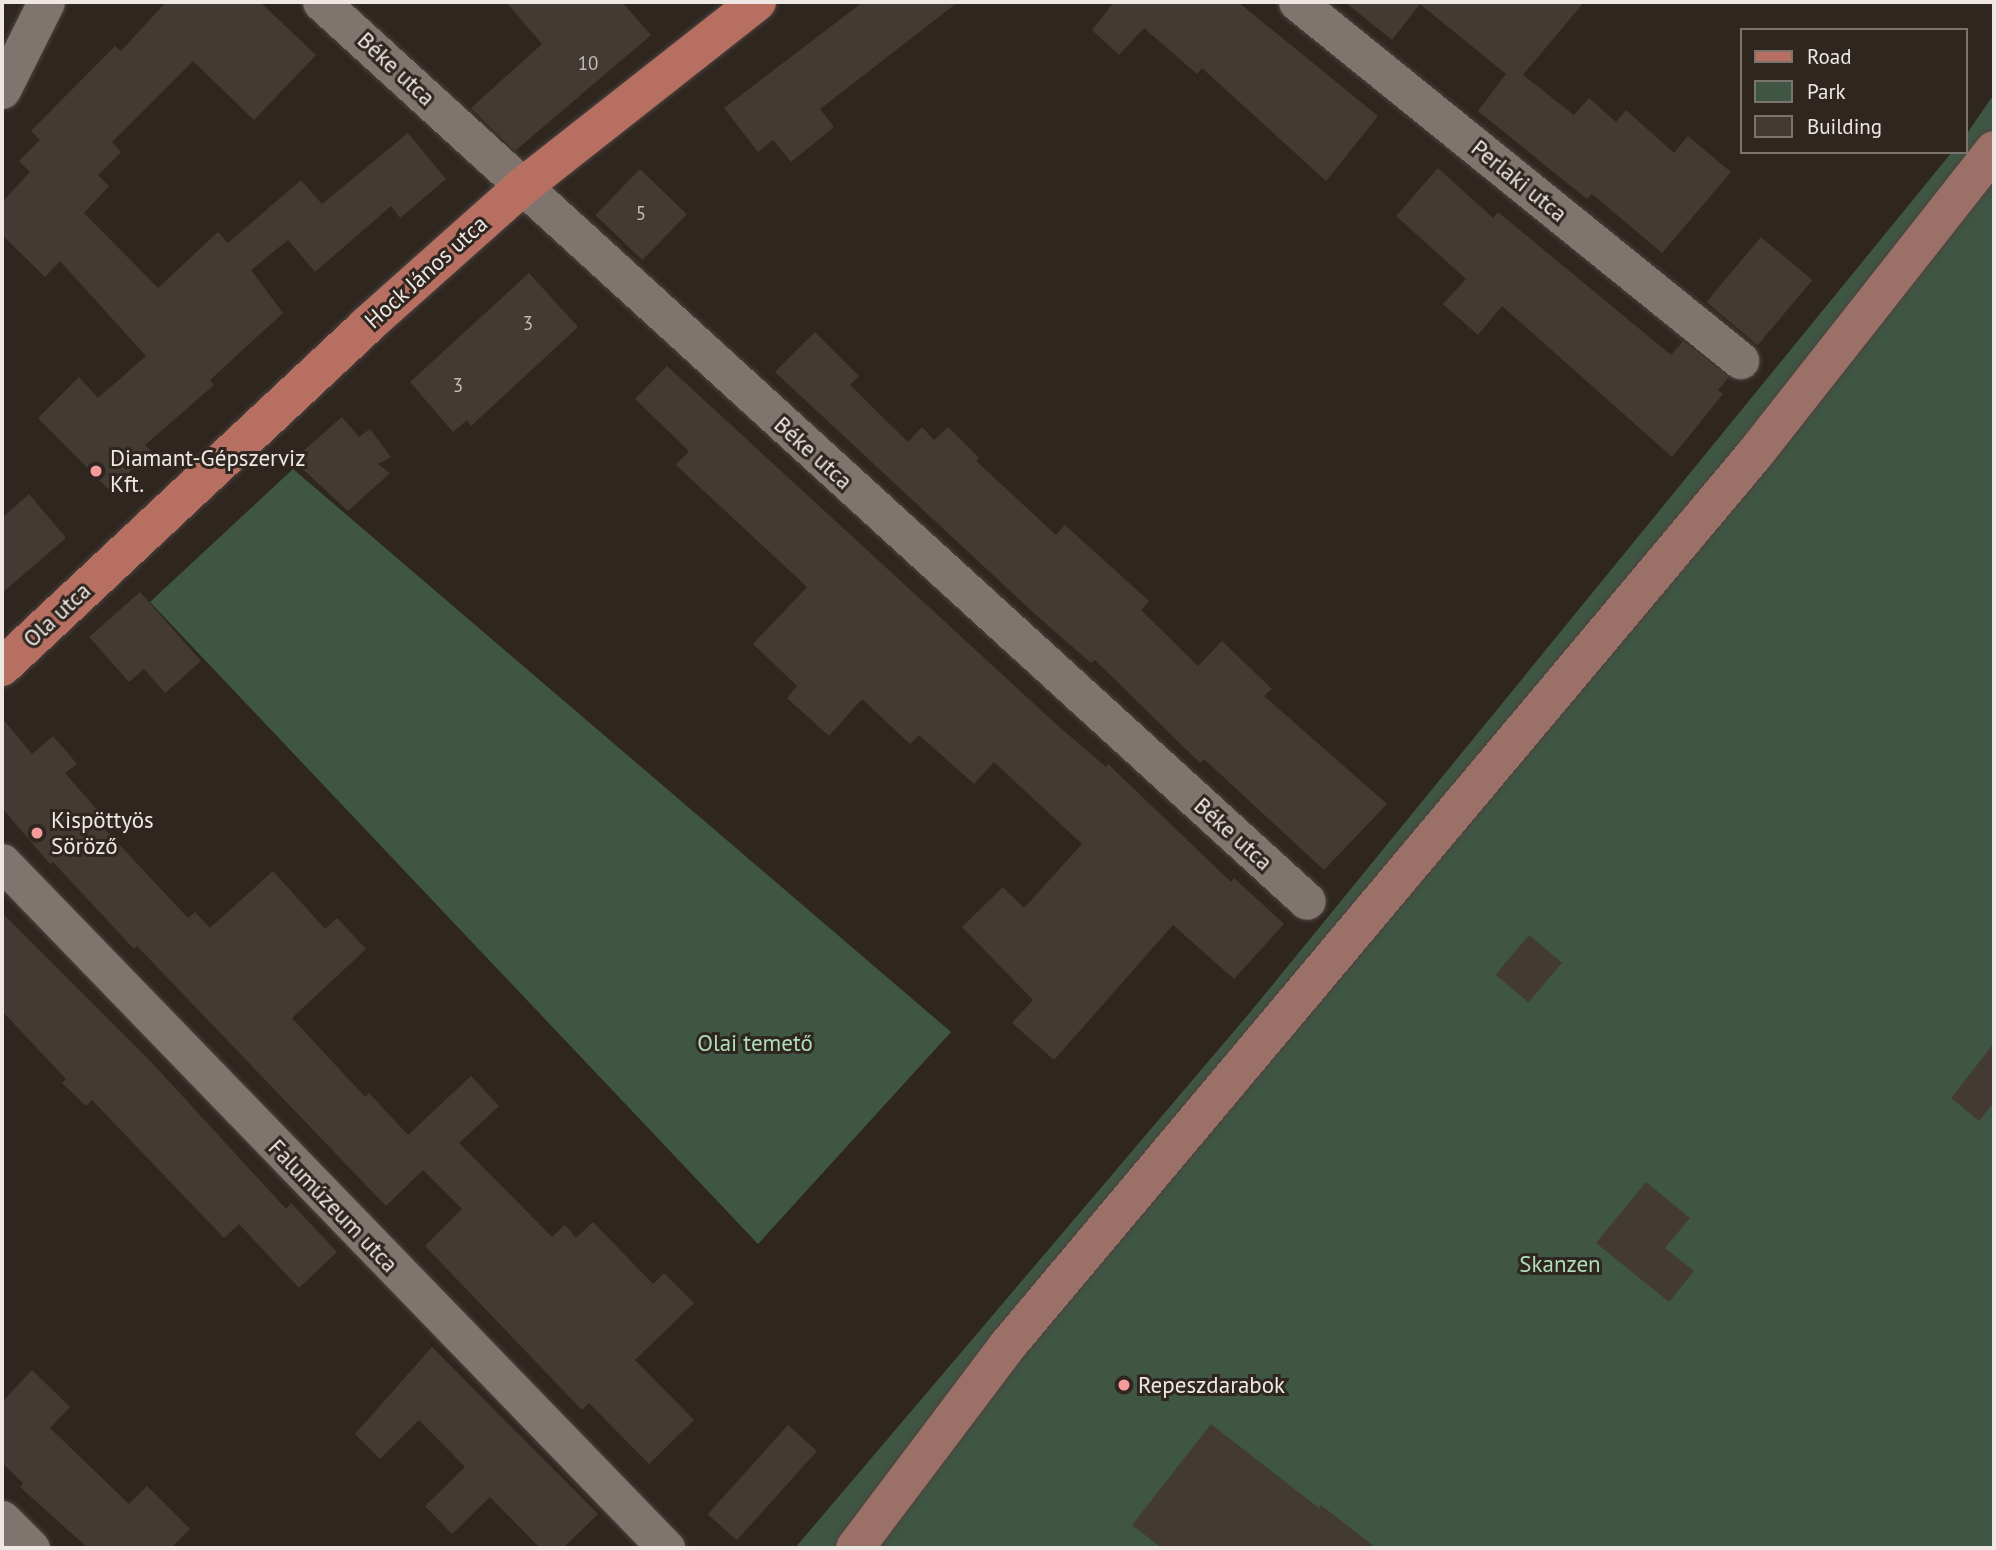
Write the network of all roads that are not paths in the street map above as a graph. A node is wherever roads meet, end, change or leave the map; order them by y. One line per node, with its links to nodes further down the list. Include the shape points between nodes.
1 (46, 2): 5 (street)
2 (321, 2): 7 (street, Béke utca)
3 (757, 2): 7 (main road, Hock János utca)
4 (1297, 2): 8 (street, Perlaki utca)
5 (2, 90)
6 (1994, 150): 16 (street, via 1754,455 1008,1345)
7 (522, 187): 9 (main road, Hock János utca); 12 (street, Béke utca)
8 (1740, 360)
9 (113, 563): 10 (main road, Ola utca)
10 (2, 667)
11 (2, 862): 15 (street, Falumúzeum utca)
12 (1307, 901)
13 (2, 1519): 14 (street)
14 (31, 1548)
15 (666, 1548)
16 (855, 1548)

